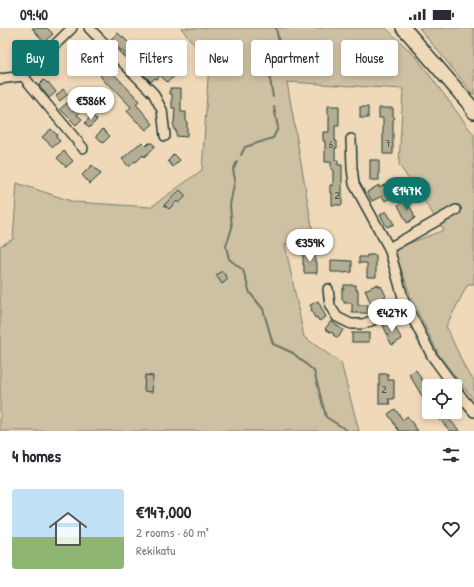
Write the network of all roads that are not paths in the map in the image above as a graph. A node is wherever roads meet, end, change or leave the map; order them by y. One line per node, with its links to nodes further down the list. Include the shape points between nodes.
1 (71, 28): 4 (street)
2 (89, 28): 8 (street, via 153,93 162,110)
3 (403, 28): 7 (highway)
4 (59, 40)
5 (23, 76): 6 (street); 10 (street)
6 (0, 79)
7 (474, 112)
8 (165, 136)
9 (351, 139): 12 (street, via 354,184)
10 (83, 148)
11 (456, 210): 12 (street)
12 (389, 248): 14 (street)
13 (328, 289): 14 (street, via 330,306 337,317 352,324 371,321)
14 (404, 301): 15 (street, via 432,356)
15 (448, 379)
16 (462, 398): 17 (street)
17 (474, 412)

